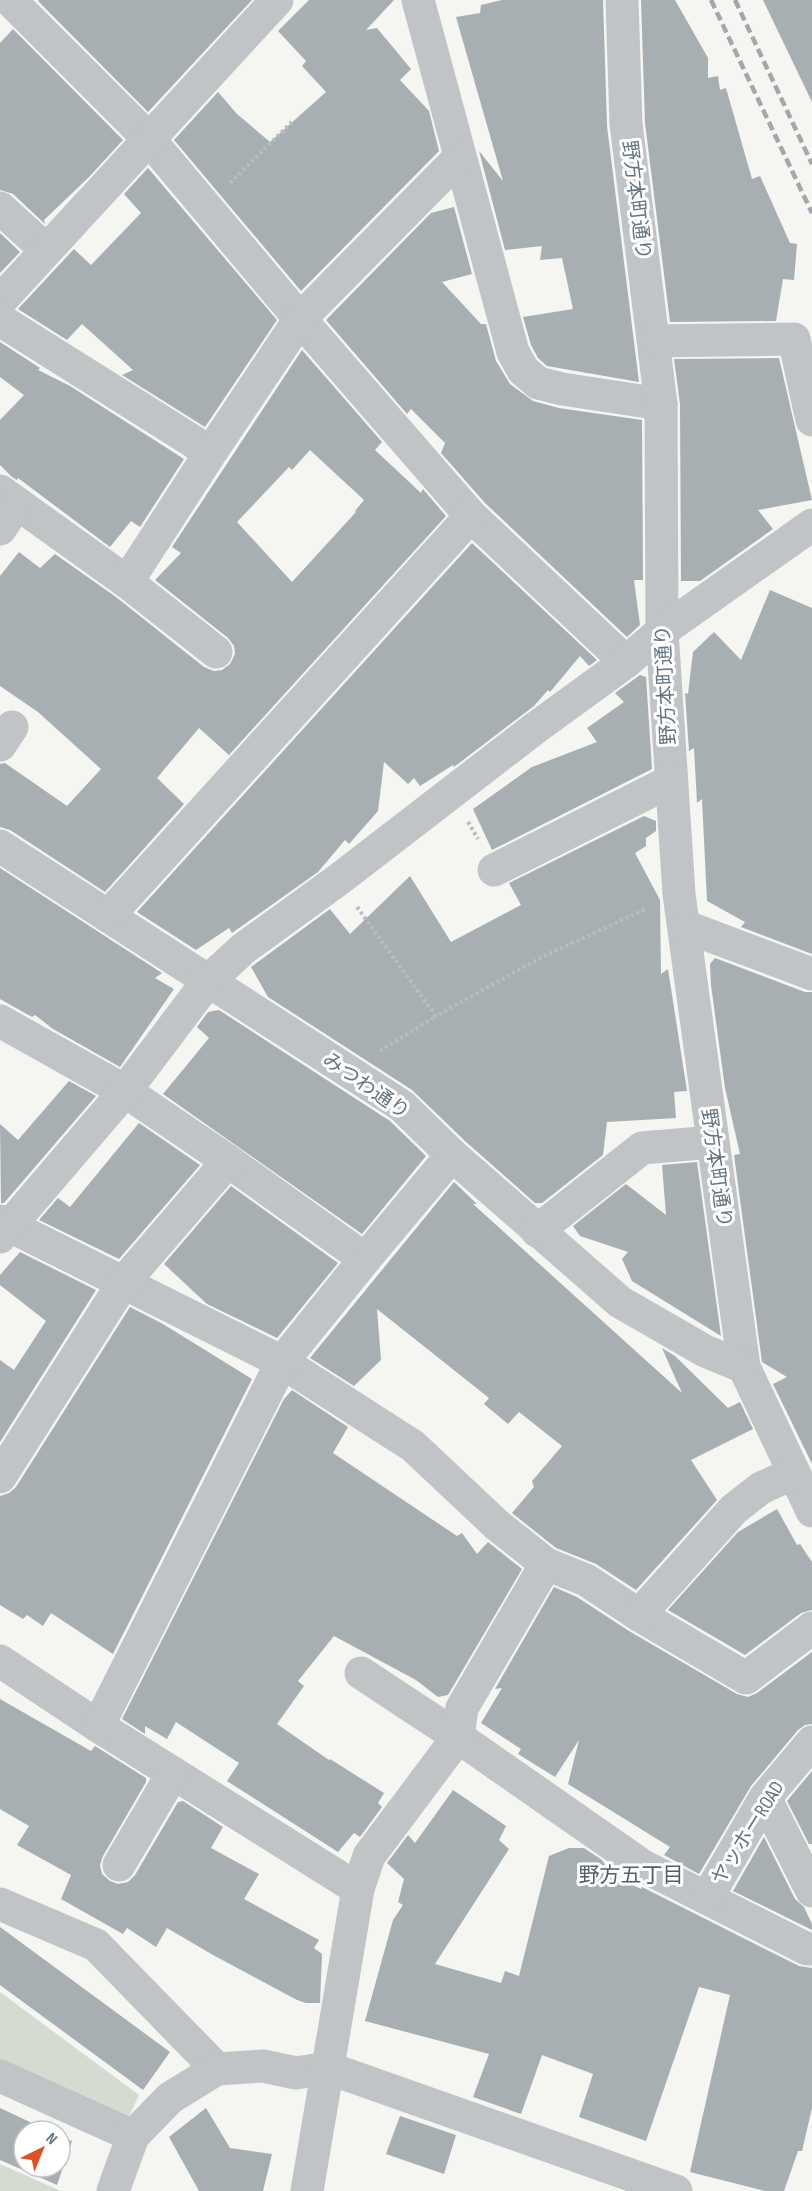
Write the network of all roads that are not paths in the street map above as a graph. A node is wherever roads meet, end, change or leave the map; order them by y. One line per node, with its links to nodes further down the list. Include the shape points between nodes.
1 (10, 0): 5 (street)
2 (277, 0): 5 (street)
3 (622, 0): 12 (street, 野方本町通り, via 626,124)
4 (421, 1): 6 (street)
5 (148, 138): 8 (street); 11 (street)
6 (460, 157): 11 (street); 13 (street, via 513,352 522,370 538,383 562,390)
7 (0, 208): 8 (street)
8 (46, 250): 9 (street)
9 (0, 301)
10 (0, 320): 15 (street)
11 (300, 320): 15 (street); 17 (street)
12 (654, 341): 13 (street, 野方本町通り); 14 (street, via 794,339)
13 (661, 404): 20 (street, 野方本町通り)
14 (812, 420)
15 (209, 455): 19 (street)
16 (6, 508): 19 (street)
17 (471, 516): 22 (street); 26 (street)
18 (812, 525): 20 (street)
19 (127, 582): 21 (street)
20 (662, 631): 22 (street); 23 (street, 野方本町通り)
21 (216, 652)
22 (626, 662): 29 (street, via 244,948)
23 (671, 781): 25 (street); 27 (street, 野方本町通り)
24 (0, 846): 26 (street, みつわ通り)
25 (494, 870)
26 (108, 916): 29 (street, みつわ通り)
27 (684, 926): 28 (street); 32 (street, 野方本町通り)
28 (812, 974)
29 (208, 981): 31 (street); 33 (street, みつわ通り, via 402,1106)
30 (0, 1021): 31 (street)
31 (125, 1091): 34 (street); 35 (street)
32 (713, 1142): 36 (street, via 642,1148); 40 (street, 野方本町通り)
33 (452, 1155): 36 (street, みつわ通り); 37 (street)
34 (228, 1161): 37 (street); 38 (street)
35 (3, 1229): 38 (street)
36 (537, 1231): 40 (street, みつわ通り, via 620,1302 705,1351)
37 (364, 1259): 39 (street)
38 (123, 1283): 39 (street); 42 (street)
39 (282, 1362): 44 (street, via 413,1446 497,1525); 49 (street)
40 (744, 1367): 41 (street, 野方本町通り)
41 (794, 1473): 43 (street, 野方本町通り); 45 (street, via 761,1488 734,1509)
42 (0, 1477)
43 (812, 1511)
44 (546, 1564): 45 (street, via 586,1580); 50 (street, via 462,1708)
45 (639, 1615): 46 (street, via 746,1678)
46 (812, 1628)
47 (0, 1661): 49 (street)
48 (361, 1673): 50 (street)
49 (98, 1726): 52 (street)
50 (458, 1737): 55 (street, via 369,1857); 57 (street, via 643,1866)
51 (812, 1742): 53 (street, ヤッホーROAD)
52 (173, 1773): 54 (street); 55 (street)
53 (765, 1798): 56 (street); 57 (street, ヤッホーROAD)
54 (119, 1865)
55 (358, 1889): 61 (street)
56 (812, 1891)
57 (707, 1898): 59 (street)
58 (0, 1904): 60 (street, via 96,1945)
59 (812, 1949)
60 (217, 2068): 61 (street, via 263,2066 296,2073); 63 (street, via 170,2098)
61 (328, 2068): 65 (street); 66 (street)
62 (0, 2076): 63 (street)
63 (133, 2136): 64 (street)
64 (112, 2191)
65 (307, 2191)
66 (676, 2191)

